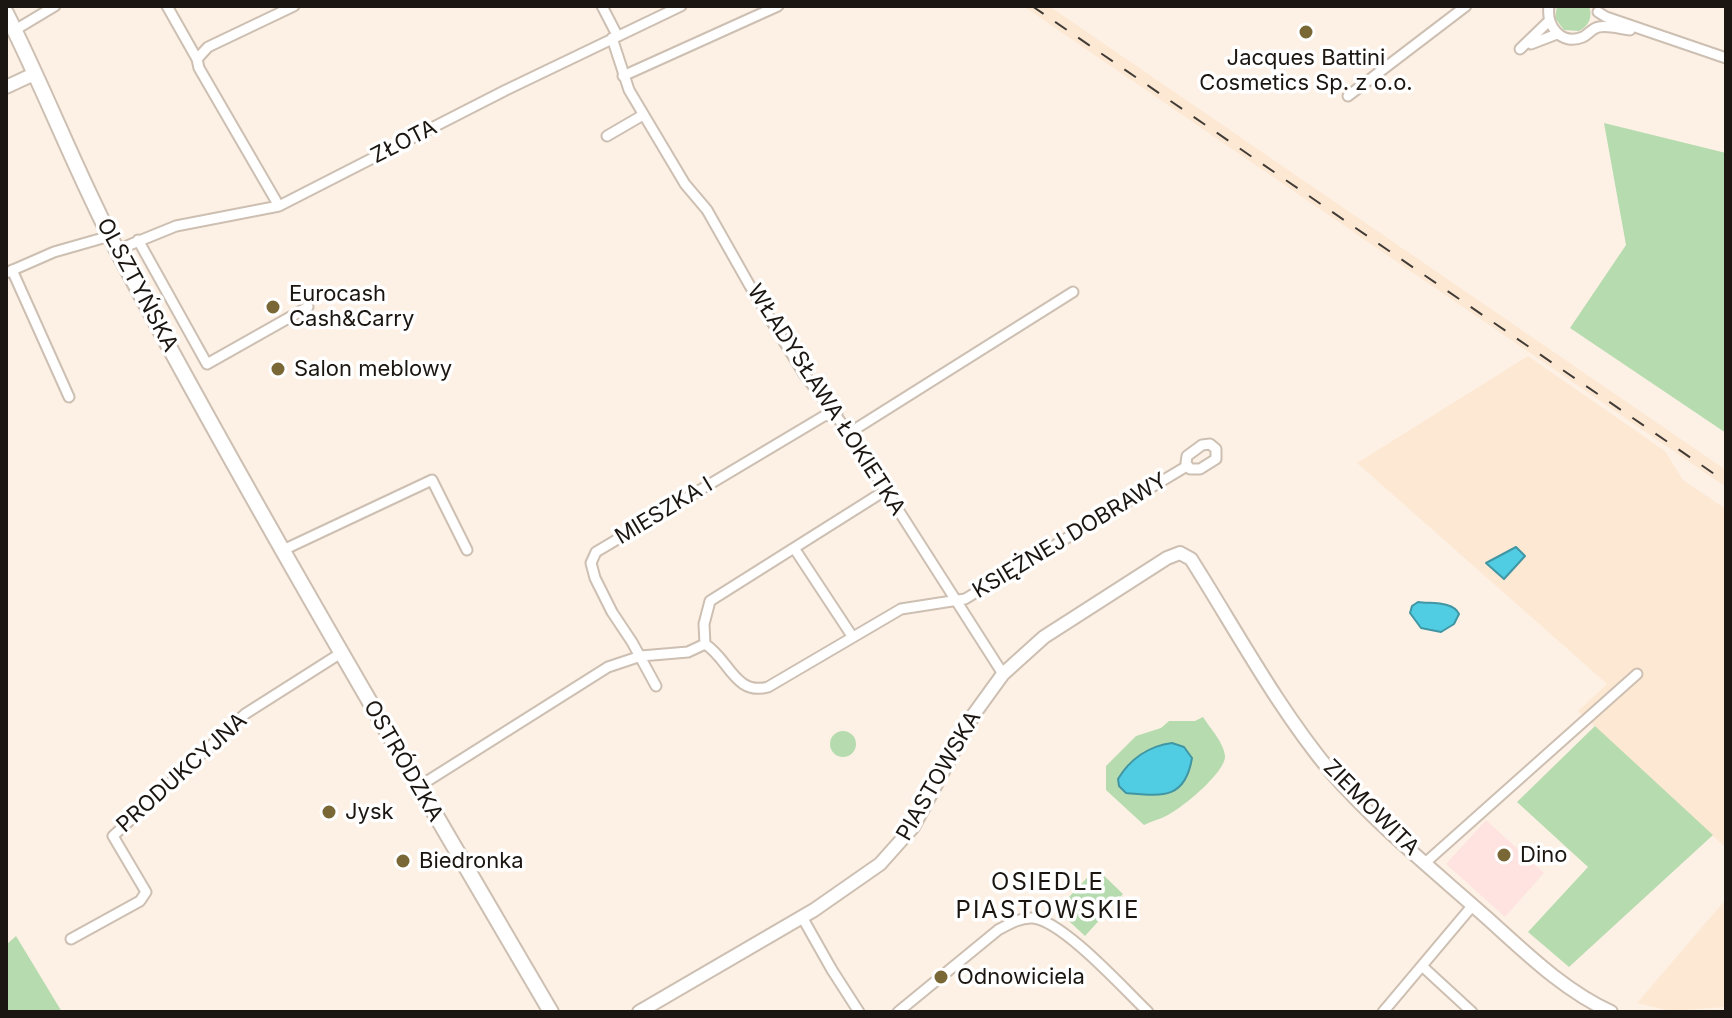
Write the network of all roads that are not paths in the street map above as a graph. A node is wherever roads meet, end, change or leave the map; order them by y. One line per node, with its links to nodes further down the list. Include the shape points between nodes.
1 (55, 6): 10 (street)
2 (167, 6): 16 (street)
3 (294, 6): 16 (street, via 208,47)
4 (602, 6): 14 (street, WŁADYSŁAWA ŁOKIETKA)
5 (681, 6): 14 (street, ZŁOTA)
6 (778, 6): 18 (street)
7 (1466, 6): 20 (street)
8 (1597, 9): 11 (street); 12 (street)
9 (1547, 11): 13 (street); 13 (street, via 1520,49)
10 (9, 20): 17 (main road, OLSZTYŃSKA)
11 (1593, 29): 12 (street); 13 (street, via 1579,38)
12 (1649, 33): 15 (street)
13 (1557, 34)
14 (615, 36): 18 (street, WŁADYSŁAWA ŁOKIETKA); 23 (street, ZŁOTA)
15 (1726, 58)
16 (197, 59): 23 (street)
17 (34, 74): 19 (street); 24 (main road, OLSZTYŃSKA)
18 (623, 76): 21 (street, WŁADYSŁAWA ŁOKIETKA)
19 (6, 87)
20 (1348, 96)
21 (643, 115): 22 (street); 31 (street, WŁADYSŁAWA ŁOKIETKA, via 707,210 804,374)
22 (607, 136)
23 (279, 206): 25 (street, ZŁOTA, via 176,226)
24 (110, 236): 26 (main road, OLSZTYŃSKA); 27 (street)
25 (138, 240): 26 (street, ZŁOTA); 29 (street, via 207,364)
26 (117, 250): 37 (main road, OLSZTYŃSKA)
27 (9, 271): 30 (street)
28 (1073, 292): 32 (street)
29 (308, 307)
30 (69, 397)
31 (837, 414): 32 (street, WŁADYSŁAWA ŁOKIETKA); 43 (street, MIESZKA I, via 824,416 596,552 591,563 595,578)
32 (849, 433): 34 (street, WŁADYSŁAWA ŁOKIETKA)
33 (1187, 466): 39 (street, KSIĘŻNEJ DOBRAWY)
34 (886, 490): 35 (street); 39 (street, WŁADYSŁAWA ŁOKIETKA)
35 (794, 548): 40 (street); 41 (street, via 710,601)
36 (467, 550): 37 (street, via 432,480)
37 (281, 551): 42 (main road, OSTRÓDZKA)
38 (1185, 554): 44 (street, PIASTOWSKA, via 1172,555 1081,612); 48 (street, ZIEMOWITA, via 1309,743 1352,795)
39 (957, 601): 40 (street, KSIĘŻNEJ DOBRAWY, via 901,609); 44 (street, WŁADYSŁAWA ŁOKIETKA)
40 (852, 636): 41 (street, KSIĘŻNEJ DOBRAWY, via 760,689 742,685)
41 (705, 644): 43 (street, via 688,652)
42 (341, 653): 47 (main road, OSTRÓDZKA); 51 (street, PRODUKCYJNA, via 245,714 113,836 146,892 140,901)
43 (641, 656): 46 (street); 47 (street, via 608,667)
44 (1003, 674): 50 (street, PIASTOWSKA, via 897,847 846,890)
45 (1637, 674): 48 (street)
46 (656, 686)
47 (418, 787): 53 (main road, OSTRÓDZKA)
48 (1425, 863): 49 (street, ZIEMOWITA)
49 (1473, 905): 52 (street); 60 (street, ZIEMOWITA, via 1555,977)
50 (802, 917): 54 (street, PIASTOWSKA); 55 (street)
51 (71, 939)
52 (1422, 966): 58 (street); 59 (street)
53 (551, 1012)
54 (639, 1012)
55 (859, 1012)
56 (898, 1012): 57 (street, via 998,930 1032,918 1062,931)
57 (1148, 1012)
58 (1383, 1012)
59 (1472, 1012)
60 (1611, 1012)

